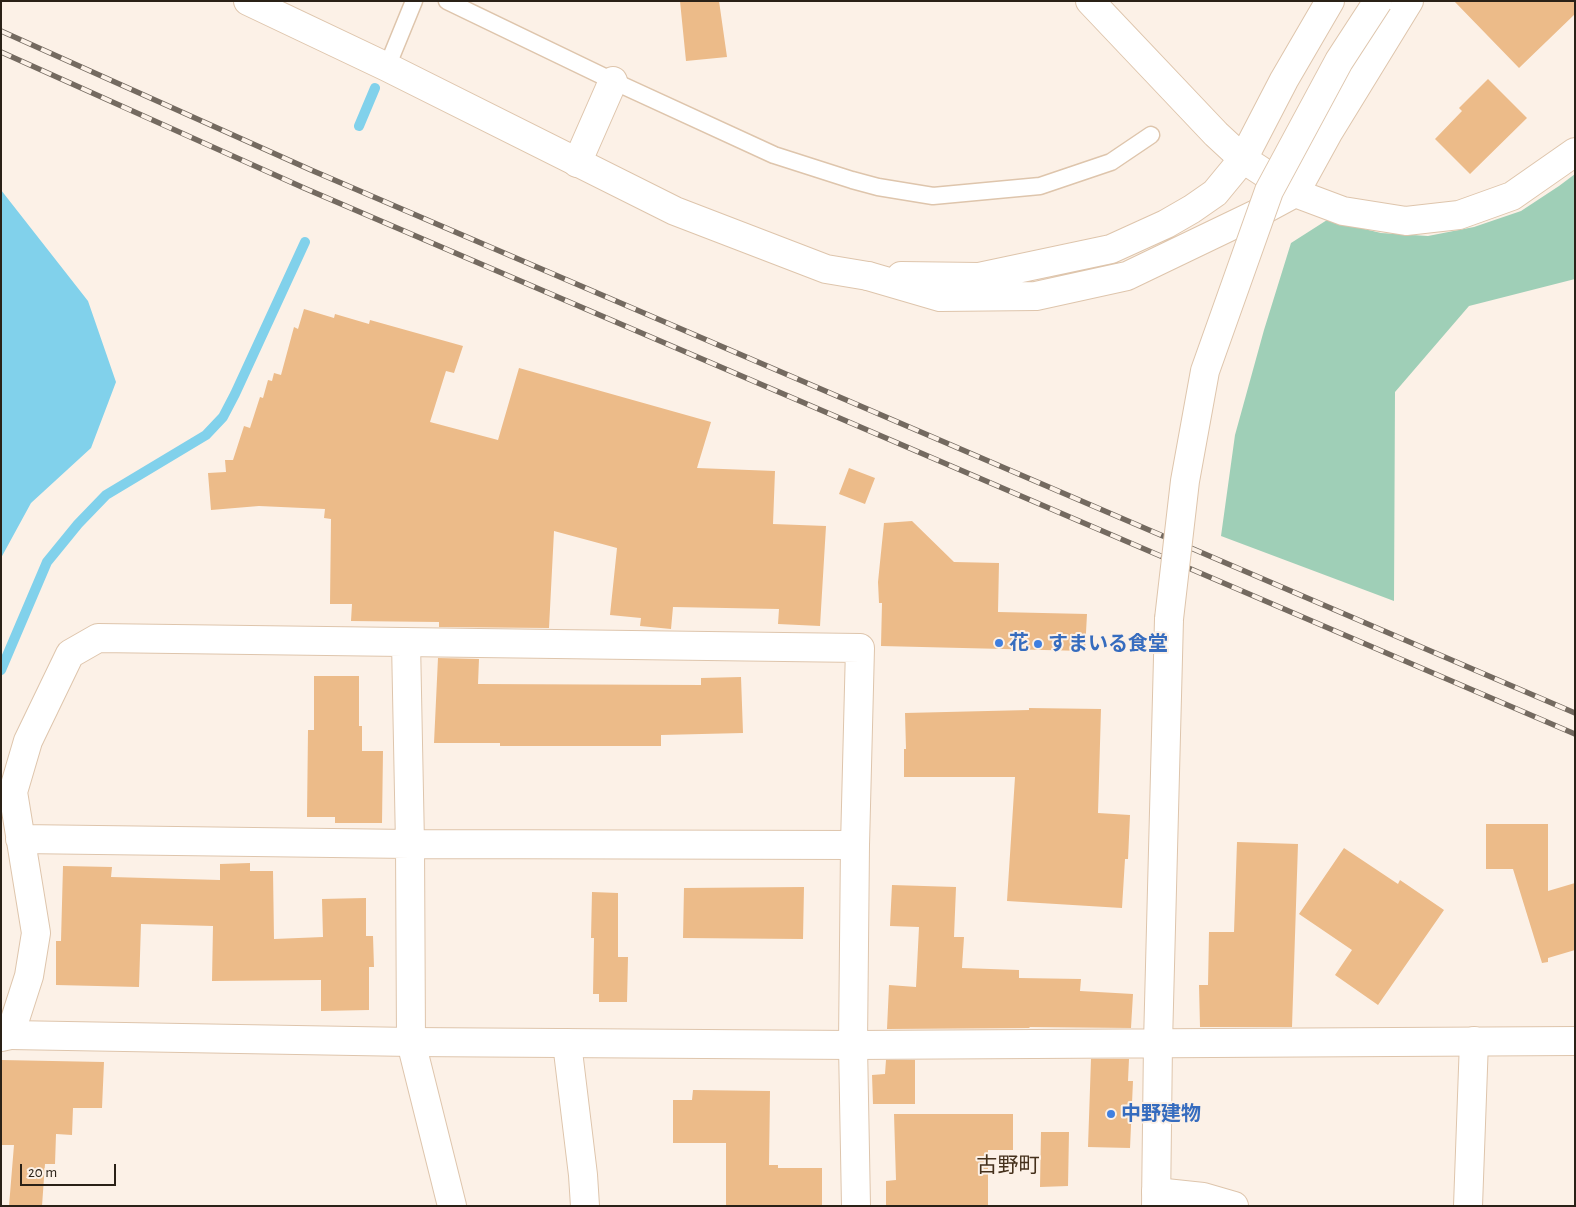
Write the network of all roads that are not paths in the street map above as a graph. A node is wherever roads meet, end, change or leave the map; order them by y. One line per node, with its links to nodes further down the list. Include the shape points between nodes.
1 (248, 1): 8 (street)
2 (414, 1): 8 (lane)
3 (447, 1): 9 (lane)
4 (1090, 1): 12 (street)
5 (1330, 1): 12 (street)
6 (1378, 1): 25 (street, bridge, via 1339,61 1269,191 1205,371 1185,481 1169,619)
7 (1409, 1): 14 (street)
8 (387, 67): 13 (street)
9 (613, 81): 10 (lane, via 774,155 878,187 933,196 1040,186 1110,162); 13 (street)
10 (1151, 135)
11 (1575, 152): 14 (street, via 1512,196 1459,215 1406,221 1343,211)
12 (1243, 159): 14 (street); 15 (street, via 1215,193 1192,210 1111,249 979,277)
13 (577, 163): 15 (street, via 674,211 826,269)
14 (1295, 192): 15 (street, via 1127,276 1036,296 940,297)
15 (868, 276)
16 (406, 642): 17 (street, via 98,638 70,654 28,741 13,792); 18 (street); 19 (street, via 860,648)
17 (20, 839): 18 (street); 20 (street, via 36,933 28,976)
18 (410, 844): 19 (street); 23 (street)
19 (855, 845): 26 (street)
20 (5, 1036): 23 (street)
21 (1474, 1041): 22 (street); 25 (street); 32 (street)
22 (1575, 1041)
23 (411, 1042): 24 (street); 28 (street)
24 (567, 1043): 26 (street); 29 (street)
25 (1158, 1043): 26 (street); 27 (street)
26 (853, 1045): 30 (street)
27 (1156, 1199): 31 (street, via 1203,1197)
28 (452, 1206)
29 (585, 1206)
30 (856, 1206)
31 (1234, 1206)
32 (1468, 1206)

